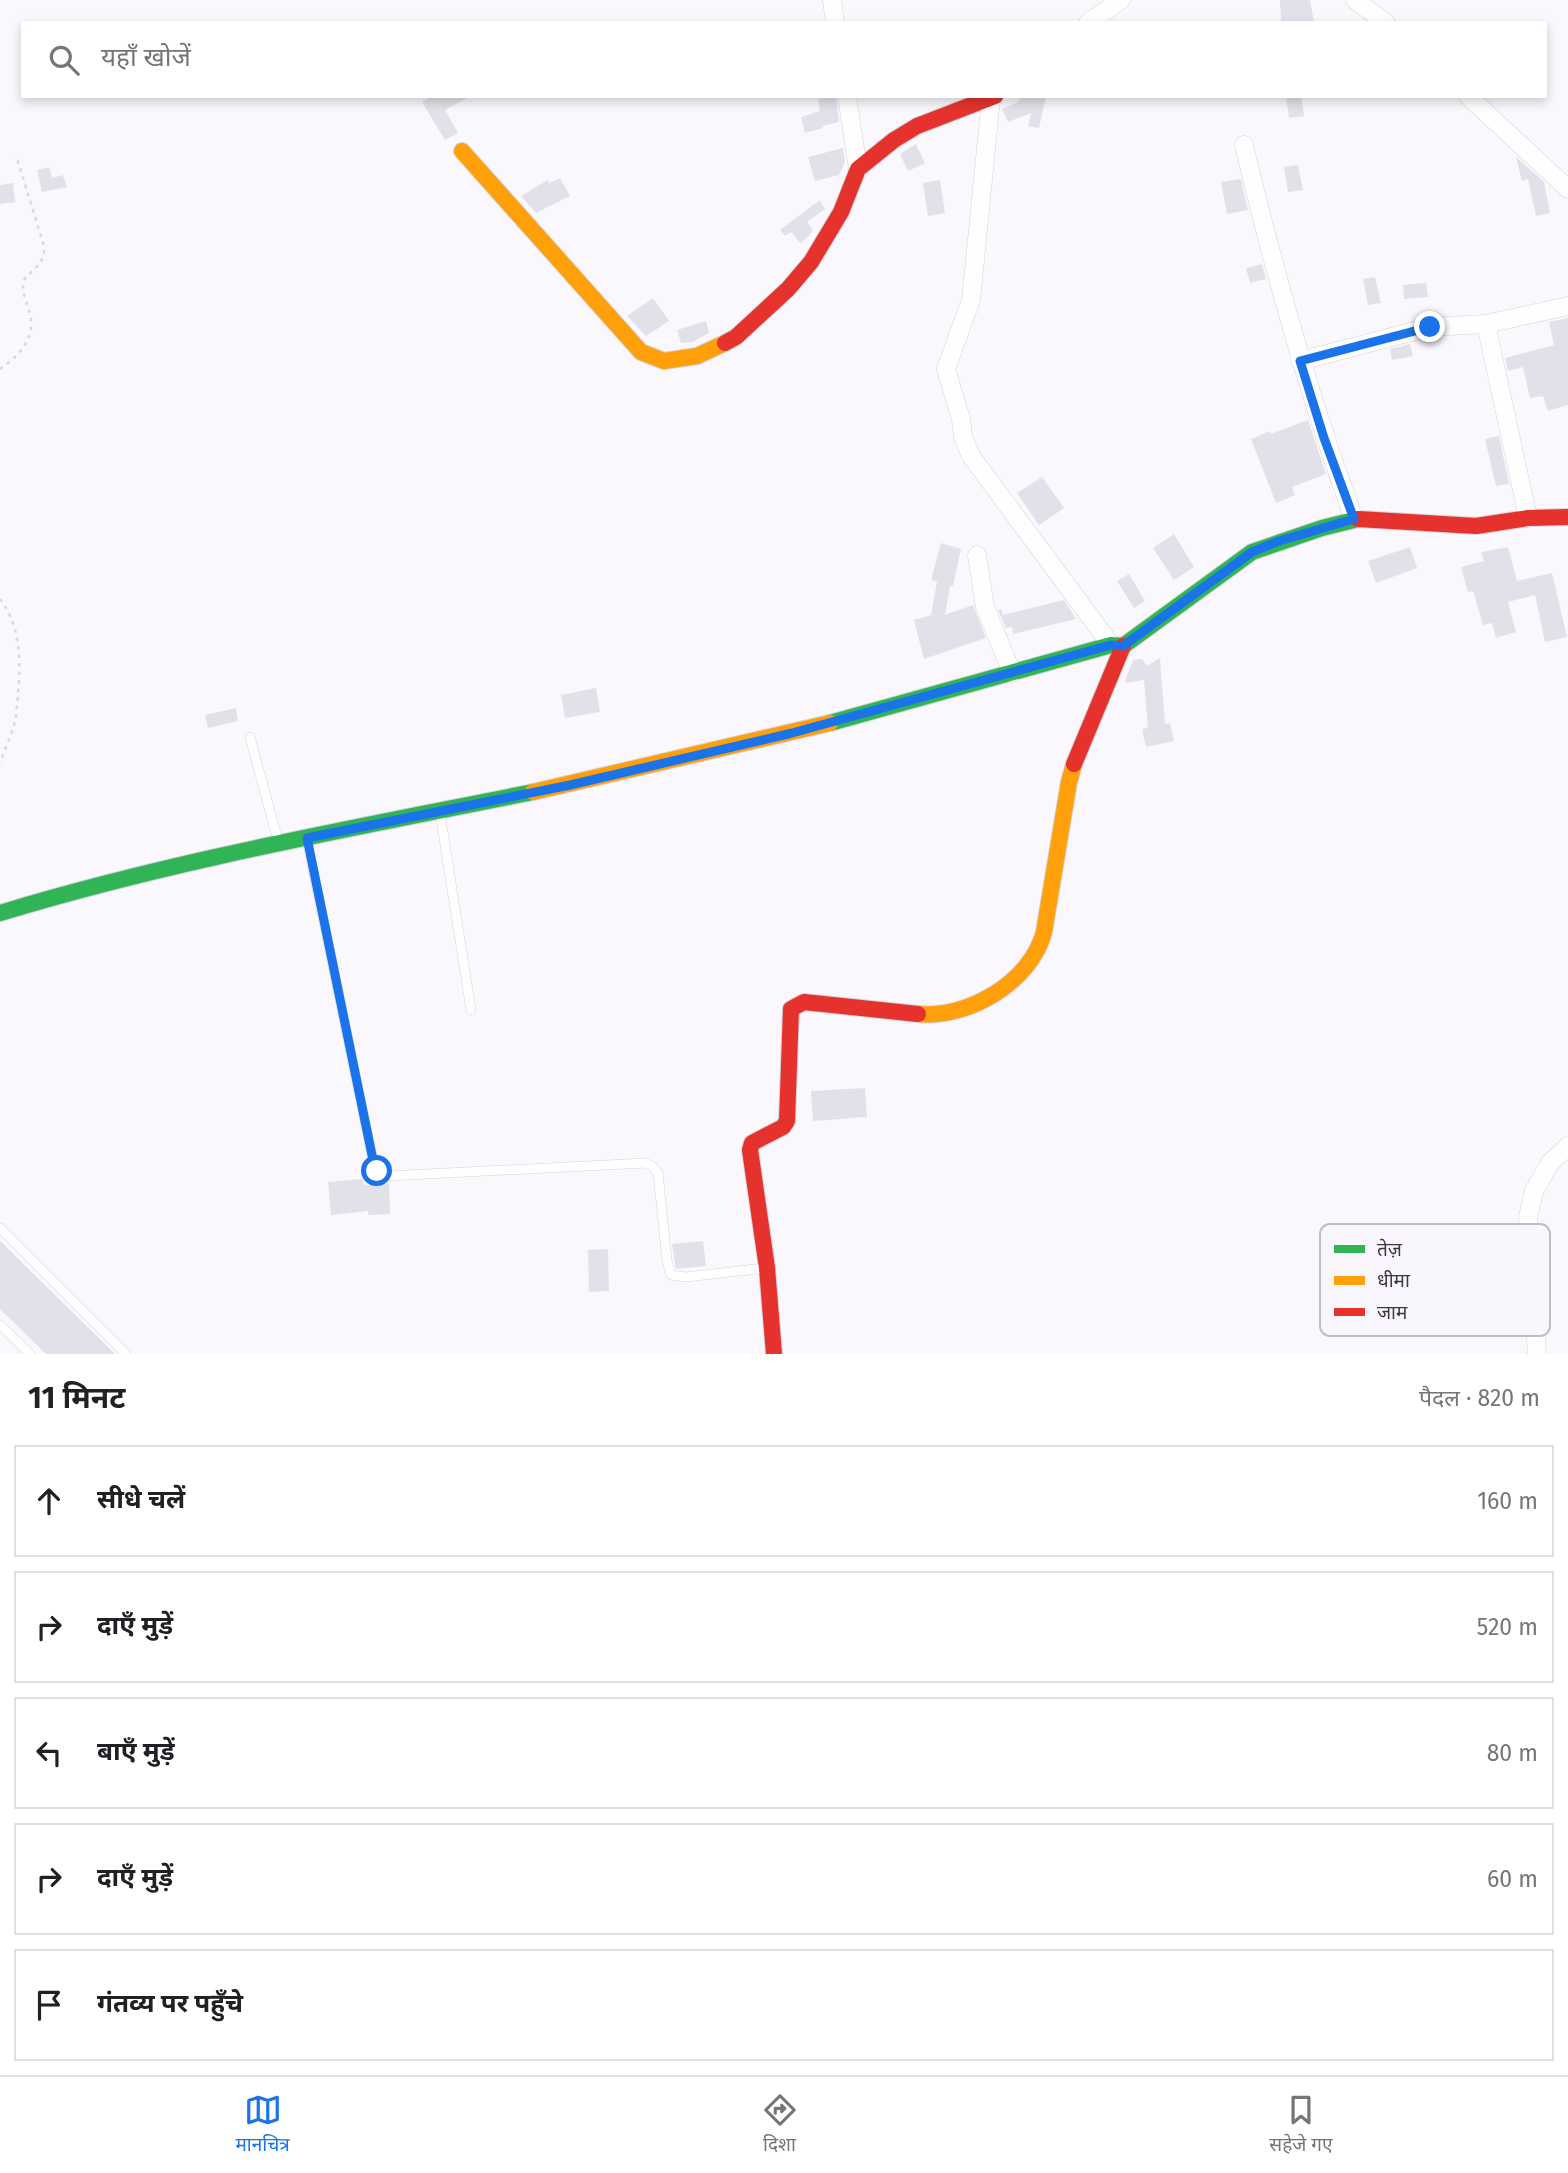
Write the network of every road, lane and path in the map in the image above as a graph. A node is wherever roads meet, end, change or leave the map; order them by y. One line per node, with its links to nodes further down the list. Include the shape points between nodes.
1 (832, 0): 4 (street)
2 (1121, 0): 5 (street)
3 (1355, 0): 6 (street)
4 (835, 21)
5 (1090, 21)
6 (1383, 21)
7 (847, 98): 13 (street)
8 (993, 98): 13 (street, via 917,127); 24 (street, via 971,300 946,369 962,438 971,456)
9 (1470, 98): 14 (street)
10 (1244, 145): 17 (street)
11 (462, 151): 13 (street, via 624,335 641,352 664,361 697,356 736,337 788,289 828,235)
12 (16, 155): 18 (path, via 45,256 23,281 32,328 26,344 16,359)
13 (858, 169)
14 (1568, 189)
15 (1568, 306): 16 (street)
16 (1486, 324): 17 (street, via 1430,327); 20 (street)
17 (1300, 361): 21 (street)
18 (0, 369)
19 (1568, 517): 20 (street)
20 (1528, 518): 21 (street, via 1476,526)
21 (1354, 519): 24 (street, via 1252,552)
22 (977, 555): 25 (street, via 985,607)
23 (0, 599): 27 (path, via 16,627 19,692 16,718)
24 (1117, 645): 25 (street); 36 (street, via 1072,772 1044,932 1039,951 1028,965 984,1000 948,1015 804,1002 791,1009 788,1121 752,1143 750,1150)
25 (1012, 673): 28 (street, via 792,733)
26 (250, 737): 30 (lane)
27 (0, 763)
28 (440, 811): 29 (street); 32 (lane)
29 (307, 838): 30 (street); 36 (lane, via 377,1171 387,1176 645,1163 657,1172 671,1275)
30 (278, 843): 31 (street)
31 (0, 913)
32 (471, 1010)
33 (1568, 1146): 34 (street, via 1550,1163 1534,1191)
34 (1528, 1224)
35 (0, 1228): 40 (lane)
36 (767, 1268): 41 (street)
37 (0, 1325): 39 (lane)
38 (1536, 1336): 42 (street)
39 (30, 1354)
40 (127, 1354)
41 (774, 1354)
42 (1537, 1354)

